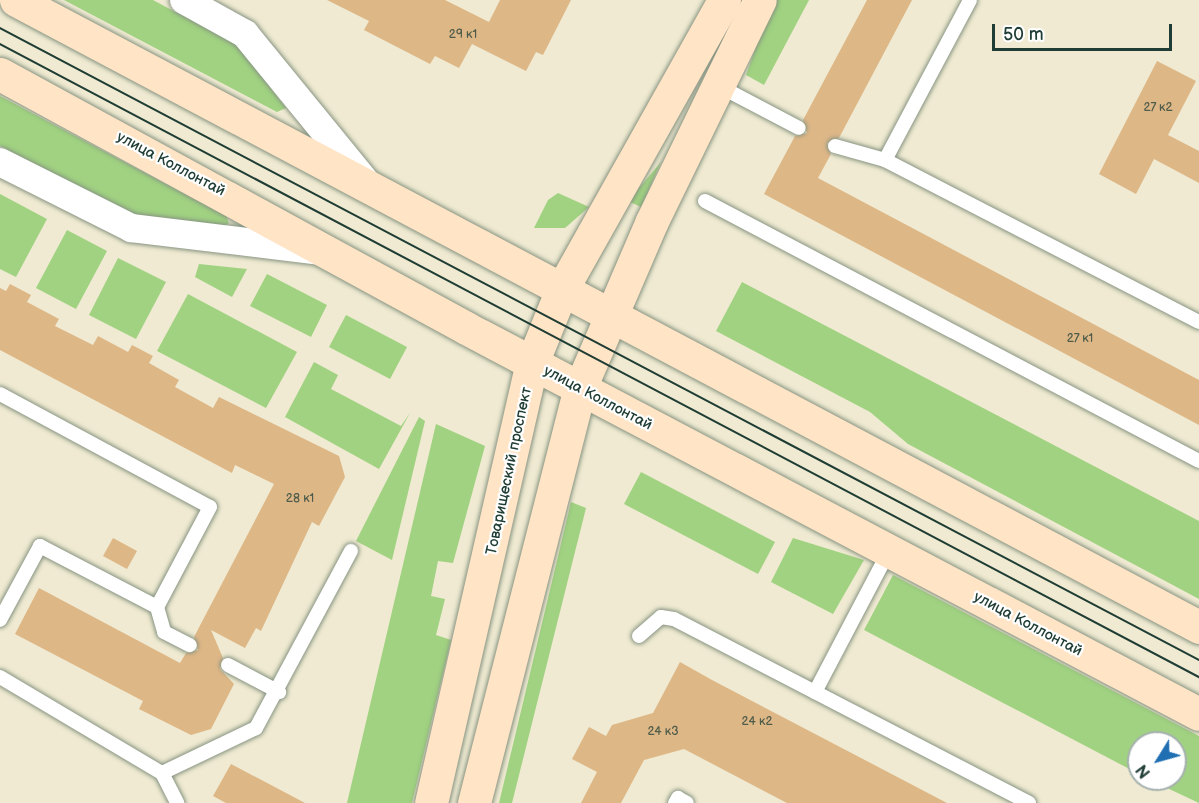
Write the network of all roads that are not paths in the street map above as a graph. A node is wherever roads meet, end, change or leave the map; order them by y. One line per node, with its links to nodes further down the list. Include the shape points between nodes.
1 (16, 0): 12 (main road)
2 (760, 0): 7 (main road)
3 (970, 0): 10 (lane)
4 (196, 3): 12 (street, via 245,34)
5 (713, 7): 15 (main road, Товарищеский проспект)
6 (0, 74): 14 (main road, улица Коллонтай, via 241,201)
7 (719, 86): 8 (lane); 16 (main road)
8 (799, 128)
9 (834, 146): 10 (lane)
10 (885, 160): 17 (lane)
11 (0, 162): 14 (street, via 130,228)
12 (369, 186): 15 (main road)
13 (705, 201): 21 (lane)
14 (323, 251): 18 (main road, улица Коллонтай)
15 (562, 289): 16 (main road); 18 (main road, Товарищеский проспект)
16 (612, 315): 19 (main road); 26 (main road)
17 (1199, 322)
18 (532, 363): 19 (main road, улица Коллонтай); 36 (main road, Товарищеский проспект)
19 (580, 388): 23 (main road, улица Коллонтай); 37 (main road)
20 (0, 394): 24 (lane, via 210,507)
21 (1199, 461)
22 (351, 551): 31 (lane)
23 (889, 551): 32 (lane); 33 (main road, улица Коллонтай)
24 (156, 608): 25 (lane, via 40,546); 28 (lane, via 164,632)
25 (0, 620)
26 (1199, 627)
27 (639, 636): 32 (lane, via 661,617 674,618)
28 (189, 645)
29 (228, 665): 31 (lane)
30 (0, 677): 34 (lane)
31 (279, 692): 34 (lane, via 256,728)
32 (815, 692): 40 (lane)
33 (1199, 714)
34 (162, 774): 35 (lane)
35 (177, 803)
36 (431, 803)
37 (474, 803)
38 (675, 803): 39 (lane, via 678,798)
39 (687, 803)
40 (1029, 803)

